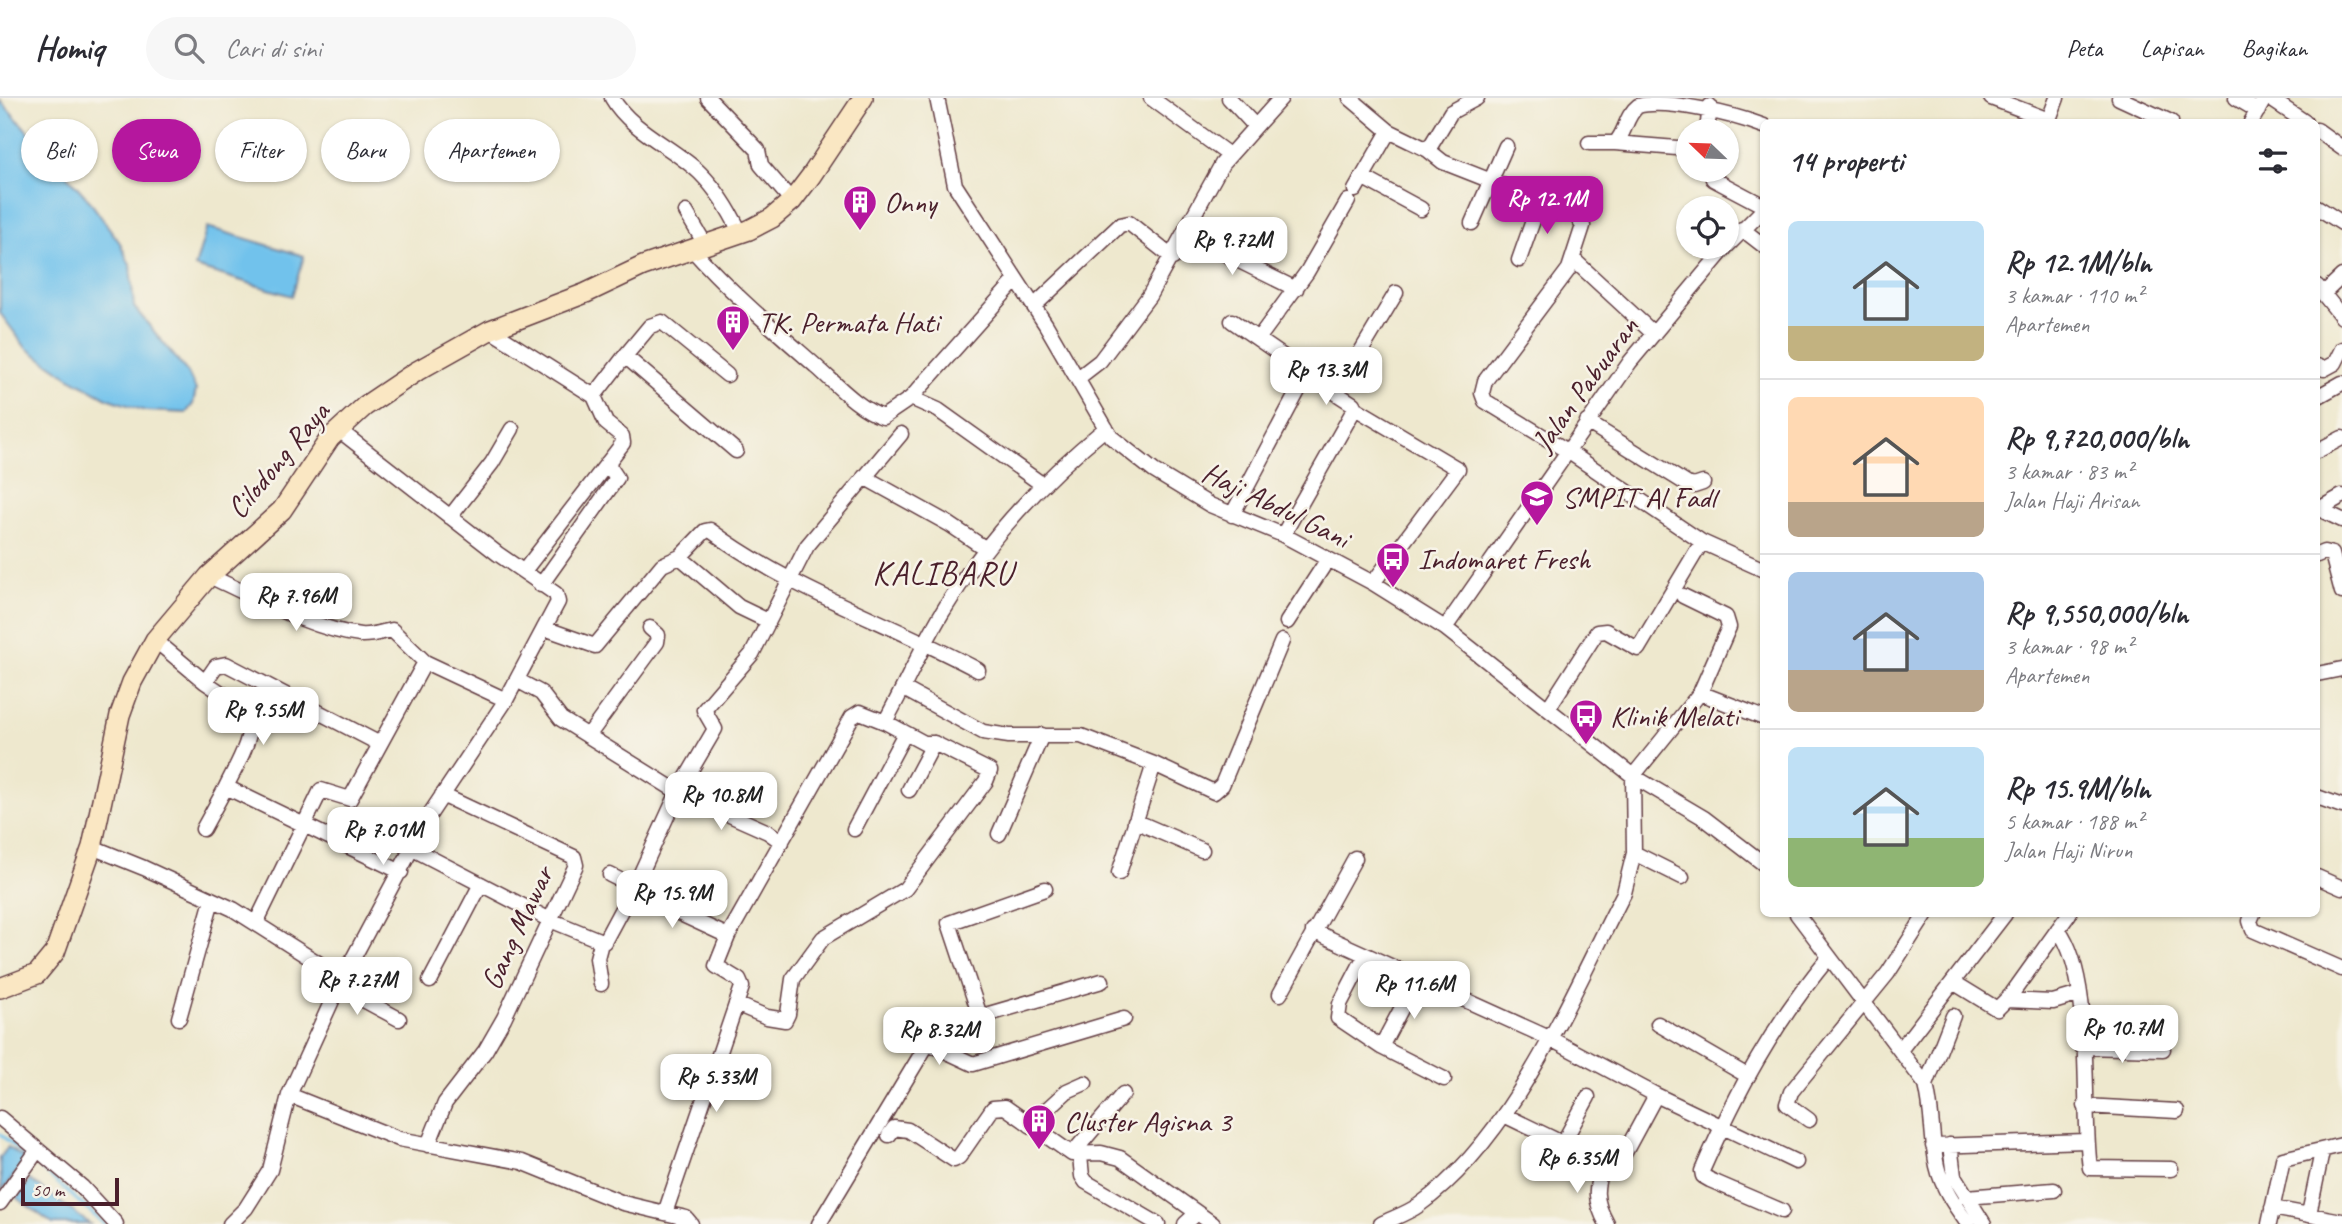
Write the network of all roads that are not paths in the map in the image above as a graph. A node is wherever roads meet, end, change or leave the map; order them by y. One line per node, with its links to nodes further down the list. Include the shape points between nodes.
1 (612, 98): 47 (street, via 626,117 700,173)
2 (708, 98): 37 (street, via 758,150 761,165)
3 (863, 98): 37 (street, Cilodong Raya)
4 (937, 98): 56 (street, Haji Abdul Gani, via 955,185)
5 (1151, 98): 32 (street)
6 (1229, 98): 23 (street)
7 (1281, 98): 23 (street)
8 (1350, 98): 24 (street)
9 (1476, 98): 31 (street, via 1451,113)
10 (1991, 98): 18 (street)
11 (2057, 98): 19 (street)
12 (2119, 98): 20 (street)
13 (2236, 98): 16 (street)
14 (2267, 98): 16 (street); 21 (street)
15 (1710, 106): 17 (street); 22 (street); 27 (street, via 1672,99 1646,101 1629,114)
16 (2254, 117)
17 (1708, 119)
18 (2044, 119)
19 (2050, 119)
20 (2164, 119)
21 (2300, 119)
22 (1760, 125)
23 (1255, 126): 32 (street)
24 (1388, 131): 31 (street); 35 (street)
25 (2320, 132): 30 (street)
26 (1589, 143): 27 (street)
27 (1615, 143): 29 (street)
28 (1506, 146): 33 (street)
29 (1676, 148)
30 (2342, 148)
31 (1428, 150): 33 (street, via 1443,162)
32 (1229, 155): 46 (street)
33 (1492, 179): 36 (street); 43 (street)
34 (1718, 182): 38 (street)
35 (1355, 189): 39 (street); 57 (street)
36 (1541, 198): 53 (street); 54 (street, via 1581,219)
37 (792, 201): 47 (street, Cilodong Raya, via 772,218)
38 (1760, 205)
39 (1421, 209)
40 (2320, 209): 44 (street)
41 (1760, 211): 45 (street, Jalan Pabuaran)
42 (686, 212): 50 (street)
43 (1472, 223)
44 (2342, 223)
45 (1742, 229): 48 (street, Jalan Pabuaran); 49 (street)
46 (1187, 231): 51 (street); 57 (street)
47 (740, 232): 50 (street, Cilodong Raya)
48 (1739, 232)
49 (1760, 243)
50 (698, 246): 63 (street, Cilodong Raya); 76 (street, via 714,274 873,414 889,416)
51 (1172, 258): 60 (street, via 1129,223 1120,225); 71 (street, via 1110,349)
52 (1716, 259): 64 (street, Jalan Pabuaran)
53 (1519, 260)
54 (1574, 260): 64 (street); 86 (street, via 1485,381 1482,393 1494,408)
55 (2342, 276): 58 (street)
56 (1016, 281): 60 (street, Haji Abdul Gani); 76 (street)
57 (1296, 289): 65 (street)
58 (2321, 290): 61 (street)
59 (1396, 293): 73 (street)
60 (1034, 306): 71 (street, Haji Abdul Gani)
61 (2342, 317)
62 (1232, 321): 65 (street)
63 (490, 330): 75 (street); 81 (street, Cilodong Raya, via 417,371)
64 (1654, 334): 78 (street, Jalan Pabuaran)
65 (1258, 339): 69 (street)
66 (2342, 349): 68 (street)
67 (625, 356): 70 (street, via 650,326 662,322); 75 (street); 85 (street)
68 (2325, 366): 72 (street)
69 (1307, 374): 73 (street); 94 (street)
70 (727, 376)
71 (1078, 378): 79 (street, Haji Abdul Gani)
72 (2338, 385): 74 (street)
73 (1339, 395): 77 (street)
74 (2320, 395)
75 (594, 396): 87 (street, via 606,423 622,436 623,443)
76 (911, 398): 90 (street, via 938,410)
77 (1355, 408): 97 (street); 107 (street, via 1458,469)
78 (1587, 422): 86 (street, Jalan Pabuaran); 89 (street, via 1687,484)
79 (1106, 428): 90 (street); 94 (street, Haji Abdul Gani, via 1127,452 1154,471)
80 (512, 429): 95 (street)
81 (339, 430): 95 (street); 105 (street, Cilodong Raya, via 268,526)
82 (901, 434): 88 (street)
83 (2342, 438): 84 (street)
84 (2320, 449)
85 (736, 451)
86 (1569, 452): 98 (street); 115 (street, Jalan Pabuaran)
87 (607, 463): 104 (street); 108 (street, via 617,478)
88 (864, 477): 99 (street); 106 (street, via 807,546)
89 (1703, 483)
90 (1042, 485): 99 (street)
91 (2342, 496): 92 (street)
92 (2320, 507)
93 (2320, 509): 96 (street)
94 (1232, 515): 97 (street, Haji Abdul Gani)
95 (450, 517): 104 (street)
96 (2342, 520)
97 (1283, 535): 102 (street, Haji Abdul Gani)
98 (1702, 542): 103 (street); 128 (street, via 1638,649 1606,631 1597,632)
99 (986, 549): 118 (street)
100 (2320, 554): 109 (street, via 2332,554)
101 (680, 557): 106 (street, via 710,530); 111 (street, via 739,607); 113 (street, via 662,565 595,646)
102 (1328, 559): 107 (street, Haji Abdul Gani); 112 (street)
103 (1760, 568)
104 (524, 571): 108 (street)
105 (209, 576): 116 (street, Cilodong Raya); 119 (street, via 278,610 341,629 362,635 392,630)
106 (791, 582): 111 (street); 118 (street)
107 (1373, 583): 115 (street, Haji Abdul Gani)
108 (541, 584): 113 (street, via 558,598)
109 (2342, 592)
110 (1683, 596): 126 (street, via 1729,620)
111 (768, 621): 140 (street, via 752,654 704,710 715,729)
112 (1287, 622)
113 (544, 628): 123 (street)
114 (650, 628): 133 (street, via 658,635 657,642)
115 (1445, 628): 128 (street, Haji Abdul Gani)
116 (155, 640): 124 (street); 150 (street, Cilodong Raya, via 120,715)
117 (1282, 641): 136 (street, via 1218,790)
118 (926, 642): 121 (street); 125 (street)
119 (425, 662): 127 (street); 135 (street)
120 (2342, 669): 122 (street)
121 (978, 670)
122 (2320, 673)
123 (517, 680): 127 (street); 133 (street, via 541,692 561,719)
124 (205, 682): 135 (street, via 216,666 226,664); 138 (street, via 250,712 248,738)
125 (904, 689): 130 (street); 132 (street, via 983,732)
126 (1700, 693): 129 (street); 137 (street)
127 (506, 700): 141 (street)
128 (1549, 707): 137 (street, Haji Abdul Gani)
129 (1760, 716)
130 (885, 722): 131 (street); 149 (street, via 860,712 852,717)
131 (904, 735): 134 (street); 146 (street)
132 (1042, 735): 136 (street, via 1081,736); 148 (street)
133 (588, 736): 140 (street)
134 (934, 743): 139 (street); 190 (street, via 990,771 905,889 823,938 793,979 785,1020)
135 (380, 744): 145 (street, via 351,799 323,789)
136 (1154, 764): 144 (street)
137 (1633, 776): 153 (street); 155 (street, Haji Abdul Gani, via 1704,818)
138 (226, 787): 145 (street); 147 (street)
139 (909, 790)
140 (678, 792): 149 (street); 163 (street)
141 (442, 795): 151 (street); 171 (street, Gang Mawar, via 574,857 573,874)
142 (2320, 798): 143 (street)
143 (2342, 806)
144 (1135, 821): 152 (street); 157 (street)
145 (305, 826): 156 (street); 172 (street)
146 (853, 829)
147 (203, 830)
148 (999, 834)
149 (782, 842): 175 (street)
150 (92, 848): 165 (street); 186 (street, Cilodong Raya, via 46,966)
151 (412, 849): 156 (street); 161 (street)
152 (1202, 850)
153 (1634, 853): 159 (street); 198 (street, via 1624,892)
154 (1355, 858): 174 (street)
155 (1760, 861)
156 (401, 872): 184 (street)
157 (1119, 873)
158 (610, 875): 163 (street)
159 (1682, 877)
160 (2320, 878): 162 (street)
161 (481, 884): 171 (street); 181 (street)
162 (2342, 888)
163 (632, 889): 175 (street); 176 (street)
164 (1045, 889): 192 (street, via 950,922)
165 (212, 900): 172 (street); 194 (street)
166 (1801, 917): 178 (street)
167 (1924, 917): 191 (street)
168 (2003, 917): 183 (street)
169 (2067, 917): 173 (street)
170 (2252, 917): 179 (street, via 2253,930)
171 (550, 920): 176 (street); 222 (street, Gang Mawar, via 504,1018 445,1103)
172 (256, 923): 184 (street)
173 (2058, 929): 188 (street, via 2070,948); 189 (street)
174 (1312, 931): 177 (street); 187 (street)
175 (728, 936): 190 (street, via 716,966 741,984)
176 (601, 943): 185 (street, via 597,958)
177 (1365, 956): 180 (street); 200 (street, via 1340,1004 1338,1018)
178 (1829, 957): 191 (street); 204 (street, via 1788,1008)
179 (2342, 969)
180 (1417, 979): 198 (street); 200 (street)
181 (429, 981)
182 (1102, 981): 192 (street)
183 (1953, 982): 189 (street, via 1995,1008); 202 (street)
184 (340, 983): 196 (street); 209 (street)
185 (601, 984)
186 (0, 988)
187 (1280, 994)
188 (2080, 994): 189 (street, via 2053,1002); 201 (street)
189 (2007, 1000)
190 (736, 1004): 237 (street)
191 (1864, 1005): 202 (street); 216 (street, via 1787,1098 1792,1109)
192 (980, 1016): 199 (street, via 941,1028)
193 (1953, 1016): 207 (street)
194 (179, 1018)
195 (1124, 1018): 199 (street, via 973,1064)
196 (399, 1019)
197 (1658, 1024): 204 (street)
198 (1549, 1038): 210 (street); 214 (street)
199 (928, 1043): 245 (street)
200 (1381, 1047): 205 (street)
201 (2082, 1047): 203 (street); 212 (street)
202 (1901, 1049): 207 (street)
203 (2163, 1049)
204 (1746, 1075): 218 (street)
205 (1444, 1079)
206 (1085, 1083): 217 (street, via 1067,1091)
207 (1926, 1085): 225 (street, via 1934,1124)
208 (1123, 1094): 227 (street)
209 (289, 1095): 222 (street, via 398,1139); 243 (street, via 270,1170)
210 (1656, 1095): 218 (street); 230 (street, via 1620,1166 1614,1169)
211 (1588, 1097): 221 (street)
212 (2085, 1106): 213 (street); 220 (street)
213 (2177, 1111)
214 (1506, 1116): 221 (street); 249 (street, via 1418,1206)
215 (0, 1118): 228 (street)
216 (1809, 1120)
217 (1030, 1125): 219 (street, via 1004,1107 993,1108 954,1160 908,1130 894,1128); 227 (street)
218 (1721, 1127): 229 (street); 236 (street, via 1703,1176)
219 (889, 1135)
220 (2086, 1142): 223 (street); 231 (street, via 2091,1169)
221 (1563, 1143): 230 (street)
222 (428, 1145): 237 (street, via 538,1166 587,1190)
223 (1950, 1145): 225 (street); 233 (street, via 1954,1176)
224 (2342, 1145): 226 (street)
225 (1933, 1146): 240 (street)
226 (2322, 1152): 235 (street, via 2281,1162); 239 (street)
227 (1076, 1155): 238 (street, via 1101,1153 1120,1158); 246 (street, via 1086,1182)
228 (32, 1156): 234 (street); 242 (street, via 82,1187)
229 (1796, 1162)
230 (1604, 1163): 250 (street, via 1595,1191)
231 (2171, 1169)
232 (2054, 1190): 233 (street)
233 (1966, 1197): 252 (street)
234 (0, 1203)
235 (2272, 1208): 239 (street); 253 (street)
236 (1782, 1211)
237 (665, 1213): 244 (street)
238 (1197, 1213): 247 (street); 248 (street)
239 (2309, 1214): 241 (street)
240 (1955, 1218): 251 (street)
241 (2342, 1221)
242 (116, 1224)
243 (230, 1224)
244 (691, 1224)
245 (819, 1224)
246 (1158, 1224)
247 (1185, 1224)
248 (1213, 1224)
249 (1381, 1224)
250 (1607, 1224)
251 (1968, 1224)
252 (1984, 1224)
253 (2269, 1224)

